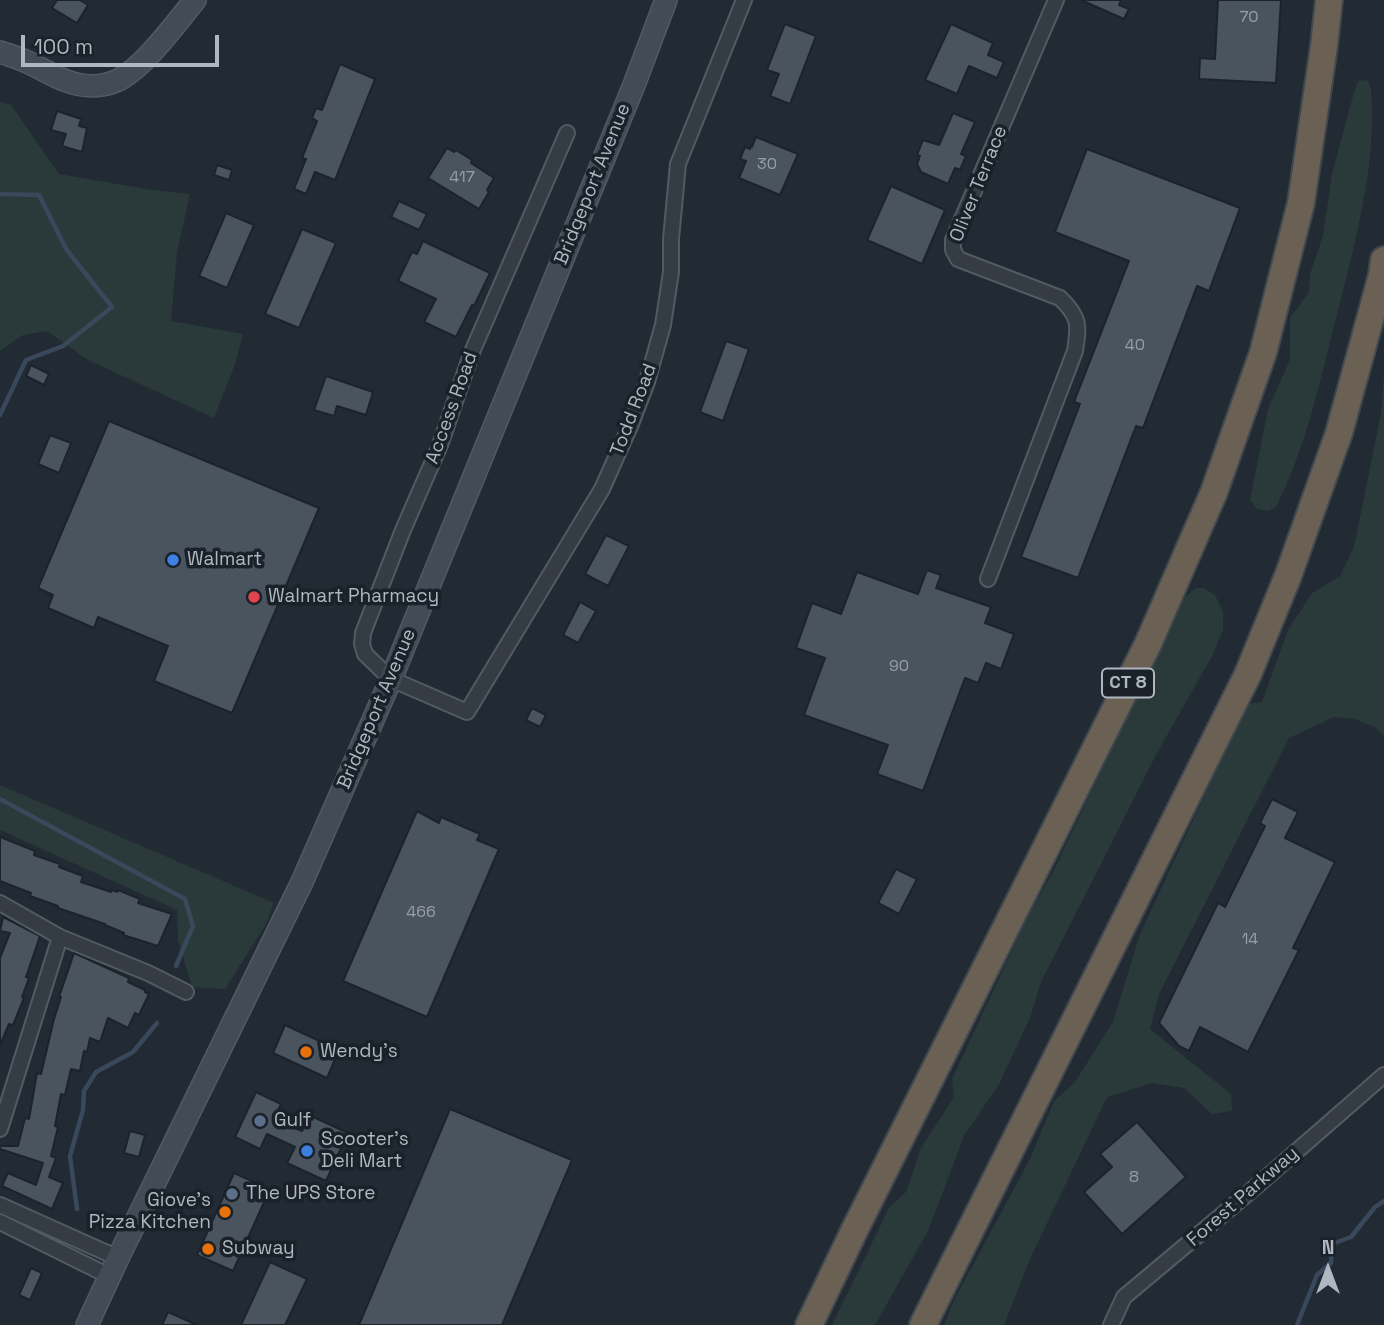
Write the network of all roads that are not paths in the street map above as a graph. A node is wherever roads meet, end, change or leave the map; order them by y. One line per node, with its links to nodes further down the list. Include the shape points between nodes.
1 (195, 0): 6 (main road, via 136,67 103,85 66,81)
2 (666, 0): 10 (main road, Bridgeport Avenue)
3 (744, 0): 10 (street, Todd Road, via 678,164 663,325 647,382 602,489 467,712)
4 (1056, 0): 9 (street, Oliver Terrace, via 953,240 958,259 1060,298 1072,310 1079,329 1075,351)
5 (1329, 0): 20 (highway, CT 8, via 1301,204 1264,353 1214,492 1148,644)
6 (0, 52)
7 (567, 133): 10 (street, Access Road, via 472,352 440,445 363,633 365,654)
8 (1384, 260): 21 (highway, via 1339,433 1248,674)
9 (988, 579)
10 (391, 678): 18 (main road, Bridgeport Avenue, via 302,882)
11 (0, 903): 12 (street)
12 (61, 937): 13 (street); 15 (street)
13 (186, 992)
14 (1384, 1075): 22 (street, Forest Parkway, via 1124,1297)
15 (0, 1129)
16 (0, 1205): 18 (street)
17 (0, 1222): 18 (street)
18 (113, 1267): 19 (main road, Bridgeport Avenue)
19 (87, 1325)
20 (810, 1325)
21 (923, 1325)
22 (1111, 1325)

